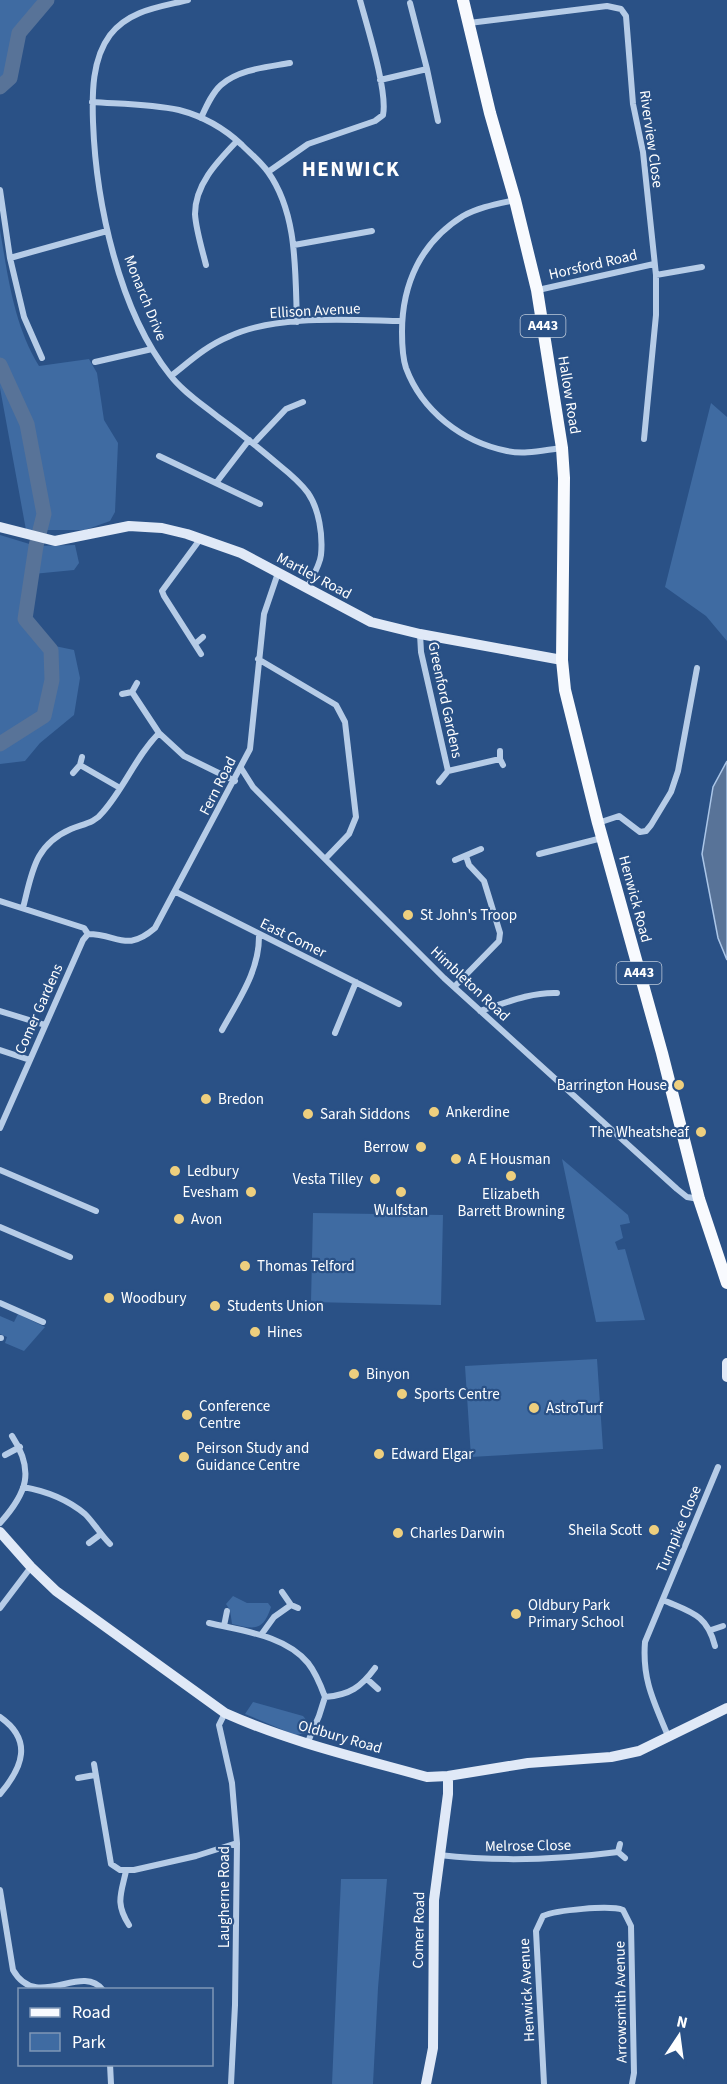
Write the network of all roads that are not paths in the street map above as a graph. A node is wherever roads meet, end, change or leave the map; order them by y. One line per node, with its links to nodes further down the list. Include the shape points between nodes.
1 (185, 0): 11 (street, Monarch Drive, via 135,15 110,35 96,69)
2 (360, 0): 10 (street)
3 (463, 0): 7 (main road, Hallow Road / A443)
4 (623, 0): 6 (street, Riverview Close)
5 (410, 3): 9 (street)
6 (621, 9): 7 (street, via 607,6); 22 (street, Riverview Close, via 626,16)
7 (468, 23): 17 (main road, Hallow Road / A443)
8 (290, 63): 12 (street, via 256,69 221,85)
9 (427, 69): 10 (street); 13 (street)
10 (380, 80): 15 (street, via 384,109 381,118 308,144)
11 (93, 102): 12 (street, via 159,107); 18 (street, Monarch Drive, via 96,164)
12 (201, 118): 14 (street)
13 (438, 121)
14 (237, 141): 15 (street); 23 (street, via 199,191 195,214)
15 (268, 172): 20 (street, via 280,195)
16 (0, 190): 21 (street)
17 (516, 200): 26 (main road, Hallow Road / A443); 27 (street, via 488,205 464,216 439,235 420,259 406,290)
18 (107, 231): 21 (street); 29 (street, Monarch Drive, via 134,311)
19 (372, 231): 20 (street)
20 (294, 245): 28 (street)
21 (10, 258): 30 (street, via 24,317)
22 (654, 264): 25 (street, Riverview Close); 26 (street, Horsford Road)
23 (206, 265)
24 (702, 267): 25 (street)
25 (656, 275): 34 (street, Riverview Close, via 656,326)
26 (537, 290): 36 (main road, Hallow Road / A443)
27 (402, 321): 28 (street, Ellison Avenue); 36 (street, via 406,366 422,398 443,421 478,442 508,451)
28 (297, 322): 32 (street, Ellison Avenue, via 232,335 200,352)
29 (152, 350): 31 (street); 32 (street, Monarch Drive)
30 (42, 358)
31 (95, 362)
32 (171, 376): 35 (street, Monarch Drive, via 187,393)
33 (303, 402): 35 (street, via 286,409)
34 (644, 439)
35 (252, 441): 38 (street); 43 (street, Monarch Drive, via 295,478 318,514 321,555)
36 (562, 448): 49 (main road, Hallow Road / A443)
37 (159, 456): 38 (street)
38 (216, 483): 39 (street)
39 (260, 504)
40 (0, 527): 41 (street, Martley Road, via 55,541 129,526 162,528)
41 (201, 537): 42 (street, Martley Road); 46 (street, via 162,591)
42 (278, 573): 43 (street, Martley Road); 48 (street, Fern Road, via 264,614)
43 (307, 588): 44 (street, Martley Road, via 370,622)
44 (420, 634): 49 (street, Martley Road); 59 (street, Greenford Gardens)
45 (203, 637): 46 (street)
46 (195, 644): 47 (street)
47 (201, 654)
48 (258, 659): 58 (street, Fern Road, via 253,734); 69 (street, via 336,705 345,722 356,817 349,834)
49 (562, 660): 64 (main road, Henwick Road / A443, via 565,690)
50 (697, 668): 64 (street, via 678,771 671,792 651,825 640,831 619,816)
51 (136, 683): 52 (street)
52 (132, 692): 53 (street); 54 (street)
53 (122, 694)
54 (159, 733): 61 (street, via 184,756); 63 (street, via 138,757)
55 (500, 752): 59 (street, Greenford Gardens, via 502,762)
56 (82, 758): 57 (street)
57 (80, 765): 60 (street); 63 (street)
58 (241, 768): 61 (street, Fern Road); 69 (street, Himbleton Road, via 253,787)
59 (448, 771): 62 (street, Greenford Gardens)
60 (74, 772)
61 (235, 781): 71 (street, Fern Road)
62 (439, 782)
63 (120, 788): 73 (street, via 94,821 49,841 35,861)
64 (598, 823): 65 (main road, Henwick Road / A443)
65 (602, 838): 67 (street); 91 (main road, Henwick Road / A443)
66 (481, 849): 68 (street)
67 (539, 854)
68 (466, 856): 70 (street); 77 (street, via 484,882 500,933 499,941)
69 (326, 858): 77 (street, Himbleton Road)
70 (455, 860)
71 (176, 892): 74 (street, Fern Road, via 155,928 144,937 124,942); 75 (street, East Comer)
72 (0, 901): 73 (street, Fern Road)
73 (23, 908): 74 (street, Fern Road, via 84,928)
74 (88, 934): 82 (street, Comer Gardens)
75 (259, 934): 76 (street, East Comer); 83 (street, via 254,971)
76 (356, 982): 79 (street, East Comer); 84 (street)
77 (454, 986): 81 (street, Himbleton Road)
78 (557, 993): 81 (street, via 525,997)
79 (399, 1004)
80 (0, 1011): 82 (street)
81 (480, 1011): 91 (street, Himbleton Road, via 677,1189 687,1197)
82 (45, 1025): 86 (street, Comer Gardens)
83 (222, 1030)
84 (335, 1033)
85 (0, 1050): 86 (street)
86 (30, 1060): 87 (street, Comer Gardens)
87 (2, 1119): 88 (street, Comer Gardens)
88 (0, 1128)
89 (0, 1170): 92 (street)
90 (86, 1198): 92 (street)
91 (699, 1199): 96 (main road, Henwick Road / A443)
92 (83, 1206): 93 (street)
93 (96, 1211)
94 (0, 1227): 95 (street)
95 (70, 1257)
96 (727, 1283)
97 (0, 1304): 98 (street)
98 (43, 1322)
99 (727, 1363): 100 (street)
100 (727, 1377)
101 (12, 1436): 102 (street)
102 (20, 1447): 103 (street); 105 (street, via 25,1458)
103 (5, 1455)
104 (718, 1467): 113 (street, Turnpike Close)
105 (23, 1487): 106 (street, via 17,1503); 108 (street, via 47,1492 72,1505)
106 (0, 1522)
107 (0, 1532): 111 (street, Oldbury Road)
108 (101, 1534): 109 (street); 110 (street)
109 (89, 1543)
110 (110, 1544)
111 (31, 1567): 115 (street); 129 (street, Oldbury Road, via 56,1591)
112 (282, 1592): 114 (street)
113 (663, 1600): 121 (street, via 697,1615); 131 (street, Turnpike Close, via 645,1642 644,1663 647,1684)
114 (291, 1605): 116 (street); 122 (street)
115 (0, 1608)
116 (298, 1608)
117 (227, 1611): 119 (street)
118 (209, 1623): 119 (street)
119 (224, 1626): 122 (street)
120 (723, 1626): 121 (street)
121 (711, 1630): 123 (street)
122 (261, 1635): 127 (street, via 298,1653 310,1664)
123 (715, 1646)
124 (375, 1668): 125 (street)
125 (367, 1679): 126 (street); 127 (street, via 341,1696)
126 (378, 1689)
127 (325, 1697): 132 (street)
128 (727, 1708): 131 (street, Oldbury Road)
129 (225, 1713): 132 (street, Oldbury Road); 138 (street, Laugherne Road, via 219,1725 232,1783)
130 (0, 1717): 137 (street, via 18,1733 22,1743 14,1774)
131 (668, 1736): 135 (street, Oldbury Road, via 639,1751 611,1757 528,1763)
132 (307, 1744): 135 (street, Oldbury Road, via 427,1777)
133 (93, 1764): 134 (street)
134 (95, 1775): 136 (street); 143 (street, via 111,1863 116,1869)
135 (448, 1776): 141 (street, Comer Road)
136 (78, 1778)
137 (0, 1794)
138 (237, 1843): 143 (street); 152 (street, Laugherne Road)
139 (620, 1844): 140 (street)
140 (618, 1852): 141 (street, Melrose Close, via 521,1860); 142 (street)
141 (439, 1855): 153 (street, Comer Road, via 434,1900 433,2048)
142 (625, 1858)
143 (126, 1870): 146 (street, via 118,1898)
144 (0, 1890): 147 (street, via 13,1970)
145 (562, 1911): 154 (street, Henwick Avenue, via 543,1916 536,1932); 155 (street, Arrowsmith Avenue, via 617,1908 628,1917)
146 (129, 1925)
147 (33, 1988)
148 (33, 1988): 149 (street, via 81,1981)
149 (102, 1988)
150 (110, 2066): 151 (street)
151 (111, 2084)
152 (231, 2084)
153 (426, 2084)
154 (544, 2084)
155 (633, 2084)

